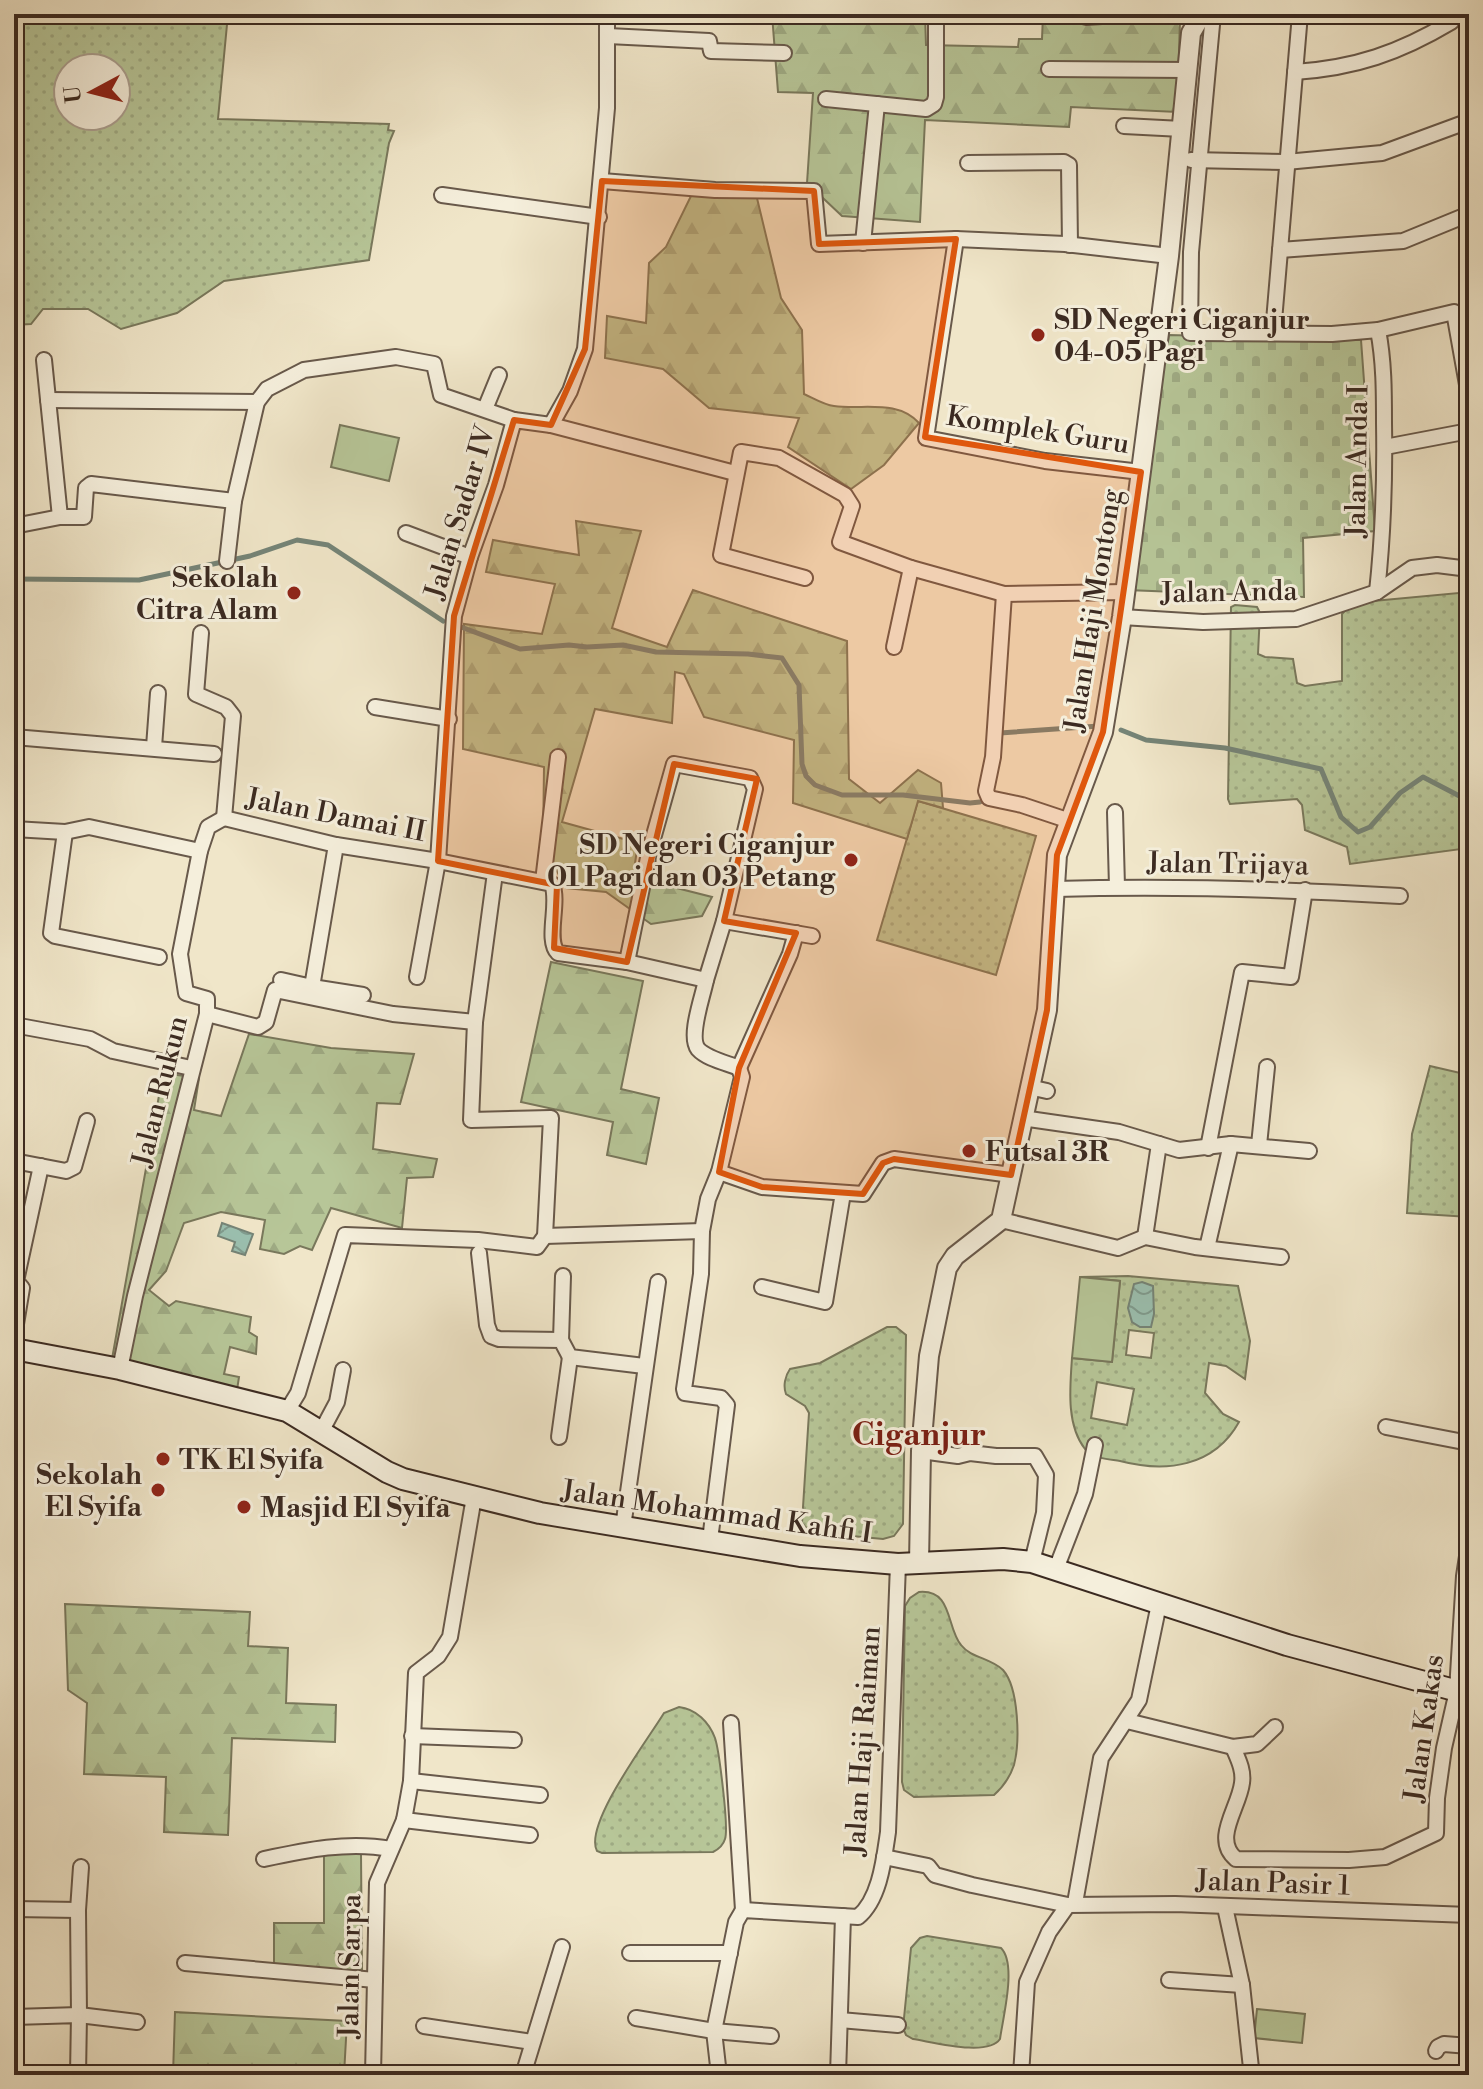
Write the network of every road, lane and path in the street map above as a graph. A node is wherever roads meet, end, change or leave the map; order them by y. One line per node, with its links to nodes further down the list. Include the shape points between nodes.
1 (607, 14): 9 (street)
2 (936, 14): 15 (street, via 934,104 926,109)
3 (1086, 14): 4 (street)
4 (1134, 14)
5 (1202, 14): 12 (street, Jalan Haji Montong, via 1191,33)
6 (1213, 14): 20 (street)
7 (1300, 14): 13 (street)
8 (1450, 14): 13 (street, via 1451,22 1422,40 1372,60)
9 (608, 36): 10 (street, via 709,41 711,51); 23 (street)
10 (784, 53)
11 (1049, 69): 12 (street)
12 (1187, 70): 18 (street, Jalan Haji Montong)
13 (1295, 72): 21 (street)
14 (826, 99): 15 (street)
15 (877, 104): 28 (street)
16 (1469, 121): 21 (street, via 1382,153)
17 (1124, 126): 18 (street)
18 (1182, 129): 19 (street, Jalan Haji Montong)
19 (1179, 160): 20 (street); 31 (street, Jalan Haji Montong)
20 (1200, 160): 21 (street); 33 (street, via 1190,333)
21 (1286, 162): 30 (street)
22 (968, 163): 29 (street, via 1069,165)
23 (602, 181): 26 (street); 28 (street, via 814,191 819,244)
24 (442, 195): 26 (street)
25 (1469, 214): 30 (street, via 1403,241)
26 (599, 217): 41 (street, via 585,349)
27 (956, 239): 28 (street); 29 (street); 44 (street, Komplek Guru, via 926,438 1045,461)
28 (863, 243)
29 (1070, 245): 31 (street)
30 (1280, 250): 33 (street)
31 (1169, 256): 44 (street, Jalan Haji Montong)
32 (1378, 330): 33 (street); 36 (street, via 1454,312); 43 (street, Jalan Anda I)
33 (1273, 333)
34 (44, 360): 37 (street)
35 (499, 375): 39 (street)
36 (1469, 396)
37 (48, 400): 38 (street); 47 (street)
38 (257, 402): 39 (street, via 267,389 304,370 396,357 434,364 441,395); 46 (street)
39 (485, 409): 40 (street)
40 (514, 420): 41 (street, Jalan Sadar IV); 50 (street, Jalan Sadar IV)
41 (551, 425): 45 (street, Jalan Sadar IV)
42 (1469, 431): 43 (street)
43 (1385, 447): 56 (street, Jalan Anda I)
44 (1141, 472): 55 (street, Jalan Haji Montong)
45 (735, 473): 52 (street, via 741,452 779,458 845,495 852,506 840,542); 54 (street, via 721,555)
46 (234, 501): 47 (street, via 91,484 86,488 84,517); 51 (street)
47 (60, 517): 48 (street)
48 (14, 526)
49 (406, 533): 50 (street)
50 (470, 557): 63 (street, Jalan Sadar IV, via 454,616)
51 (227, 561)
52 (911, 568): 57 (street); 60 (street)
53 (1469, 569): 56 (street, Jalan Anda, via 1412,568)
54 (805, 578)
55 (1125, 592): 57 (street); 58 (street, Jalan Haji Montong)
56 (1377, 592): 58 (street, Jalan Anda, via 1296,619 1203,622)
57 (1004, 594): 70 (street, via 986,791 989,798)
58 (1122, 617): 70 (street, Jalan Haji Montong, via 1103,732)
59 (201, 633): 69 (street, via 196,694 226,707 233,716)
60 (894, 647)
61 (158, 693): 65 (street)
62 (375, 707): 63 (street)
63 (449, 719): 75 (street, Jalan Sadar IV)
64 (14, 737): 65 (street)
65 (154, 747): 66 (street)
66 (214, 754)
67 (558, 757): 77 (street)
68 (1115, 812): 78 (street)
69 (224, 818): 73 (street, Jalan Damai II); 74 (street, Jalan Rukun, via 208,827)
70 (1070, 821): 79 (street, Jalan Haji Montong, via 1057,855)
71 (14, 829): 72 (street)
72 (65, 832): 74 (street, via 89,827); 85 (street, via 51,933)
73 (336, 845): 75 (street, Jalan Damai II); 90 (street)
74 (200, 851): 92 (street, Jalan Rukun, via 180,954 186,993 207,999)
75 (438, 861): 76 (street, Jalan Damai II); 87 (street, Jalan Sadar IV)
76 (495, 873): 77 (street, Jalan Damai II); 93 (street)
77 (543, 881): 86 (street, via 552,884 556,894 553,940 558,953)
78 (1117, 887): 79 (street, Jalan Trijaya); 80 (street, Jalan Trijaya)
79 (1055, 889): 98 (street, Jalan Haji Montong, via 1038,1089)
80 (1305, 890): 81 (street, Jalan Trijaya); 103 (street, via 1291,977 1242,972)
81 (1400, 896)
82 (724, 921): 83 (street); 86 (street, via 755,789 750,778 674,764); 89 (street)
83 (796, 933): 84 (street); 97 (street)
84 (812, 936)
85 (159, 957)
86 (627, 962): 89 (street)
87 (417, 977)
88 (281, 980): 90 (street)
89 (706, 980): 97 (street, via 694,1035 697,1048)
90 (312, 987): 91 (street)
91 (363, 995)
92 (207, 1014): 93 (street, via 258,1027 266,1022 275,990 393,1014); 96 (street, Jalan Rukun)
93 (475, 1022): 112 (street, via 471,1120 551,1118)
94 (14, 1025): 96 (street, via 90,1039 113,1051)
95 (1267, 1067): 102 (street)
96 (191, 1068): 125 (street, Jalan Rukun)
97 (739, 1068): 107 (street, via 742,1077)
98 (1022, 1118): 100 (street, via 1119,1132); 108 (street, Jalan Haji Montong)
99 (87, 1121): 106 (street, via 74,1167 66,1171)
100 (1159, 1144): 103 (street, via 1179,1150); 113 (street)
101 (1231, 1144): 102 (street); 103 (street); 114 (street)
102 (1259, 1145): 104 (street)
103 (1208, 1148)
104 (1309, 1151)
105 (14, 1161): 106 (street)
106 (41, 1166): 120 (street, via 16,1281 22,1288)
107 (719, 1172): 109 (street, via 762,1187); 111 (street)
108 (1011, 1175): 109 (street, via 894,1159 883,1163 863,1194); 110 (street, Jalan Haji Montong)
109 (843, 1193): 119 (street, via 825,1302)
110 (1001, 1220): 113 (street, via 1118,1248); 133 (street, via 947,1268 929,1356)
111 (702, 1231): 112 (street); 136 (street, via 684,1389 690,1395 721,1398 727,1405)
112 (545, 1236): 127 (street, via 537,1247 345,1235 298,1393)
113 (1145, 1237): 114 (street)
114 (1207, 1248): 116 (street)
115 (479, 1253): 121 (street, via 491,1336)
116 (1281, 1257)
117 (563, 1276): 121 (street)
118 (658, 1282): 124 (street)
119 (762, 1287)
120 (14, 1336)
121 (561, 1340): 123 (street)
122 (14, 1349): 125 (main road, Jalan Mohammad Kahfi I)
123 (570, 1357): 124 (street); 130 (street)
124 (644, 1366): 135 (street)
125 (120, 1369): 127 (main road, Jalan Mohammad Kahfi I)
126 (343, 1370): 129 (street, via 337,1402)
127 (287, 1411): 129 (main road, Jalan Mohammad Kahfi I)
128 (1386, 1427): 131 (street)
129 (321, 1432): 134 (main road, Jalan Mohammad Kahfi I, via 387,1472)
130 (559, 1437)
131 (1469, 1443)
132 (1095, 1445): 141 (street, via 1085,1494)
133 (921, 1451): 138 (street, via 1035,1456 1046,1475 1044,1513); 139 (street)
134 (474, 1497): 135 (main road, Jalan Mohammad Kahfi I); 148 (street, Jalan Sarpa, via 450,1637 438,1656 416,1673)
135 (623, 1527): 136 (main road, Jalan Mohammad Kahfi I)
136 (710, 1540): 140 (main road, Jalan Mohammad Kahfi I, via 800,1556)
137 (1469, 1543): 142 (street, Jalan Kakas)
138 (1032, 1562): 139 (main road, Jalan Mohammad Kahfi I); 141 (main road, Jalan Mohammad Kahfi I)
139 (919, 1563): 140 (main road, Jalan Mohammad Kahfi I)
140 (898, 1564): 156 (street, Jalan Haji Raiman)
141 (1056, 1569): 143 (main road, Jalan Mohammad Kahfi I)
142 (1467, 1578): 144 (street, Jalan Kakas)
143 (1159, 1604): 144 (main road, Jalan Mohammad Kahfi I); 145 (street, via 1139,1700)
144 (1463, 1693): 150 (street, Jalan Kakas, via 1444,1748 1436,1833 1385,1857 1236,1859 1224,1842 1242,1788)
145 (1127, 1721): 150 (street); 159 (street, via 1101,1758)
146 (731, 1723): 163 (street)
147 (1275, 1727): 150 (street, via 1257,1744)
148 (412, 1736): 149 (street); 151 (street, Jalan Sarpa)
149 (514, 1740)
150 (1233, 1747)
151 (411, 1781): 152 (street); 153 (street, Jalan Sarpa)
152 (540, 1795)
153 (404, 1820): 154 (street); 155 (street, Jalan Sarpa)
154 (530, 1835)
155 (391, 1849): 157 (street, via 322,1846); 170 (street, Jalan Sarpa, via 377,1883)
156 (884, 1857): 159 (street, Jalan Pasir 1, via 928,1866 935,1875 972,1885); 165 (street, Jalan Haji Raiman, via 870,1907 858,1917)
157 (264, 1859)
158 (81, 1867): 162 (street)
159 (1072, 1904): 160 (street, Jalan Pasir 1); 190 (street, via 1049,1932 1027,1982)
160 (1225, 1907): 164 (street, Jalan Pasir 1); 172 (street)
161 (14, 1909): 162 (street)
162 (78, 1910): 173 (street)
163 (743, 1910): 165 (street); 168 (street)
164 (1469, 1915)
165 (843, 1916): 176 (street)
166 (562, 1947): 182 (street)
167 (630, 1953): 168 (street)
168 (730, 1953): 180 (street)
169 (185, 1963): 170 (street)
170 (375, 1980): 186 (street, Jalan Sarpa)
171 (1169, 1980): 172 (street)
172 (1242, 1985): 191 (street, via 1251,2068)
173 (79, 2015): 174 (street); 177 (street); 185 (street)
174 (14, 2017)
175 (636, 2018): 180 (street)
176 (840, 2020): 178 (street); 189 (street)
177 (137, 2022)
178 (898, 2025)
179 (424, 2026): 182 (street)
180 (714, 2031): 181 (street); 188 (street)
181 (771, 2036)
182 (532, 2042): 187 (street)
183 (1469, 2046): 184 (street, via 1444,2044)
184 (1436, 2051)
185 (78, 2075)
186 (373, 2075)
187 (523, 2075)
188 (719, 2075)
189 (838, 2075)
190 (1021, 2075)
191 (1261, 2075)

